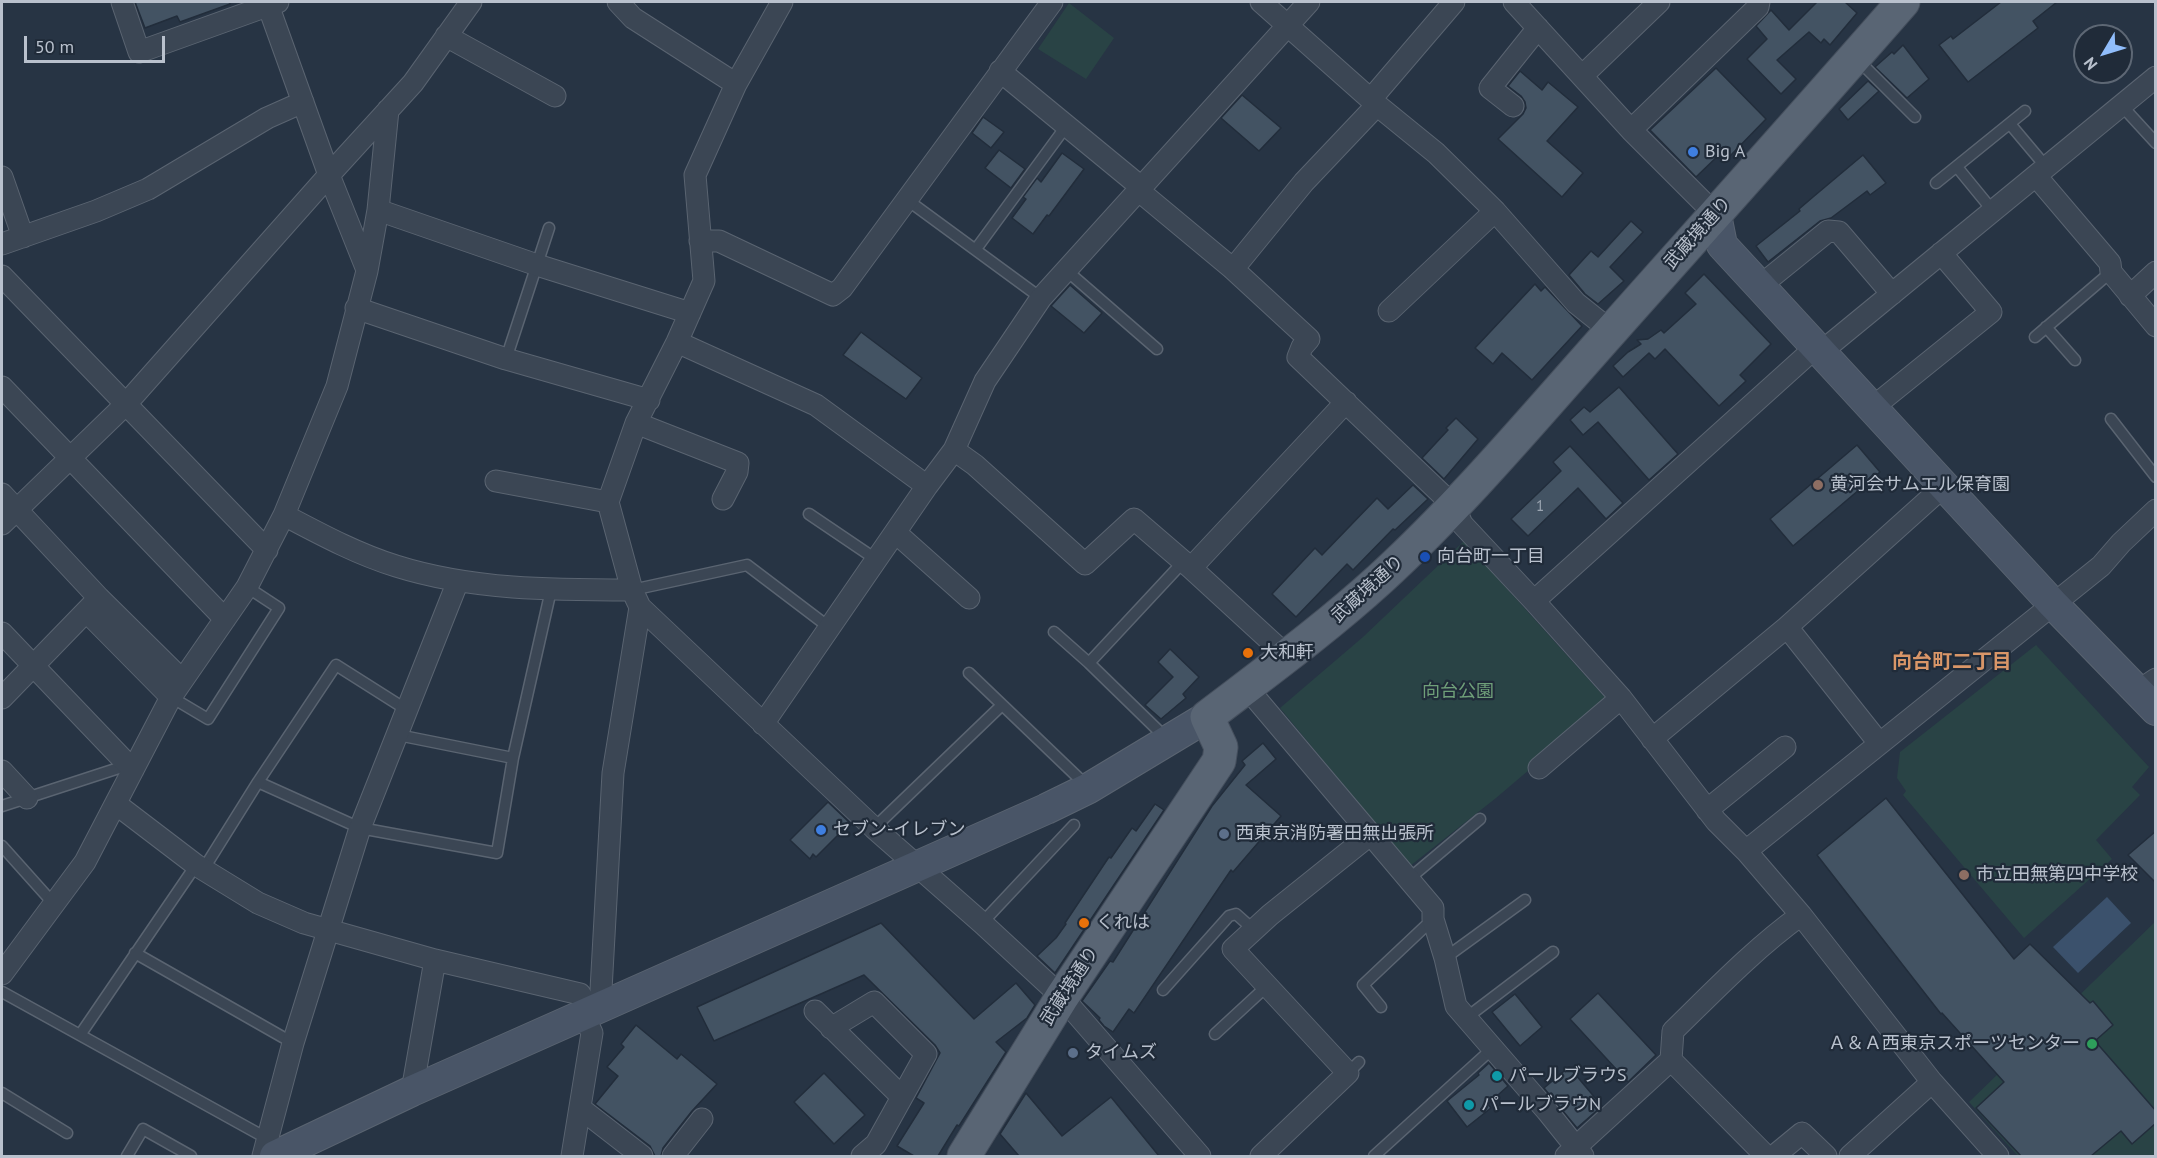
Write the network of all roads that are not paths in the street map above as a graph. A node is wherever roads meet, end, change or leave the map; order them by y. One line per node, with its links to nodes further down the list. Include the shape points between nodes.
1 (122, 2): 13 (street, via 139,52)
2 (471, 2): 16 (street)
3 (618, 2): 21 (street, via 633,18)
4 (782, 2): 21 (street)
5 (1053, 2): 18 (street)
6 (1261, 2): 14 (street)
7 (1309, 2): 14 (street)
8 (1454, 2): 24 (street)
9 (1514, 2): 15 (street)
10 (1659, 2): 19 (street)
11 (1759, 2): 32 (street, via 1758,8)
12 (1903, 2): 17 (main road, 武蔵境通り)
13 (273, 3): 23 (street)
14 (1287, 25): 24 (street); 39 (street)
15 (1538, 28): 19 (street); 25 (street, via 1490,88)
16 (446, 36): 22 (street); 27 (street, via 413,83)
17 (1855, 56): 29 (lane); 44 (main road, 武蔵境通り)
18 (1000, 71): 31 (street); 40 (street)
19 (1582, 76): 32 (street)
20 (2156, 77): 26 (street)
21 (736, 84): 47 (street, via 695,175)
22 (555, 96)
23 (303, 102): 36 (street); 46 (street, via 267,118 148,189)
24 (1374, 102): 42 (street, via 1436,153); 52 (street)
25 (1513, 106)
26 (2122, 106): 33 (lane); 35 (street)
27 (388, 110): 36 (street); 41 (street)
28 (2025, 111): 30 (lane)
29 (1915, 117)
30 (2010, 123): 34 (lane); 35 (lane)
31 (1067, 125): 39 (street); 49 (lane)
32 (1630, 130): 44 (street)
33 (2156, 143)
34 (1957, 167): 38 (lane); 43 (lane)
35 (2041, 172): 43 (street); 55 (street, via 2109,263)
36 (329, 175): 54 (street); 77 (street)
37 (2, 177): 46 (street)
38 (1936, 183)
39 (1140, 188): 52 (street); 53 (street)
40 (906, 199): 47 (street, via 833,295 719,240); 49 (lane)
41 (378, 210): 51 (street); 54 (street)
42 (1495, 211): 63 (street); 67 (street, via 1576,303)
43 (1994, 211): 50 (street)
44 (1716, 214): 58 (street, via 1722,245); 67 (main road, 武蔵境通り)
45 (549, 228): 51 (lane)
46 (23, 237): 48 (street)
47 (700, 241): 64 (street, via 704,281)
48 (2, 244)
49 (976, 249): 61 (lane)
50 (1941, 253): 59 (street); 78 (street, via 1991,312)
51 (537, 265): 64 (street); 72 (lane)
52 (1233, 269): 76 (street, via 1309,339 1298,357)
53 (1066, 270): 61 (street); 70 (lane)
54 (367, 271): 62 (street)
55 (2111, 272): 60 (street); 66 (lane)
56 (2156, 272): 60 (street)
57 (2, 276): 77 (street)
58 (1760, 286): 59 (street, via 1828,231 1839,232); 71 (street)
59 (1892, 294): 71 (street)
60 (2130, 296): 65 (street)
61 (1041, 298): 81 (street, via 985,381)
62 (356, 308): 72 (street); 94 (street, via 338,386)
63 (1389, 311)
64 (690, 313): 69 (street)
65 (2156, 326)
66 (2046, 327): 68 (lane); 73 (lane)
67 (1611, 331): 90 (main road, 武蔵境通り)
68 (2035, 336)
69 (677, 342): 75 (street); 85 (street, via 816,405)
70 (1157, 349)
71 (1818, 350): 78 (street); 105 (street)
72 (506, 359): 75 (street)
73 (2075, 360)
74 (2, 387): 82 (street)
75 (649, 400): 80 (street)
76 (1346, 402): 90 (street); 99 (street)
77 (126, 404): 82 (street); 97 (street)
78 (1872, 408): 86 (street)
79 (2111, 419): 83 (lane)
80 (636, 423): 88 (street, via 738,464); 89 (street)
81 (954, 450): 85 (street); 99 (street, via 1085,564 1134,519)
82 (69, 459): 91 (street); 108 (street)
83 (2156, 477)
84 (496, 481): 89 (street)
85 (927, 486): 96 (street)
86 (1944, 486): 106 (street); 109 (street)
87 (2, 494): 91 (street)
88 (723, 499)
89 (608, 502): 104 (street)
90 (1454, 506): 105 (street, via 1462,524); 113 (main road, 武蔵境通り, via 1374,585)
91 (17, 510): 95 (street); 107 (street)
92 (2156, 510): 106 (street, via 2101,566)
93 (809, 514): 98 (lane)
94 (284, 515): 97 (street); 100 (street, via 377,559)
95 (2, 524)
96 (896, 532): 98 (street); 103 (street)
97 (267, 550): 101 (street)
98 (877, 560): 110 (street)
99 (1188, 565): 113 (street); 114 (lane)
100 (458, 581): 102 (street); 123 (street)
101 (247, 587): 108 (street); 118 (lane, via 279,608 208,718)
102 (551, 590): 104 (street); 131 (lane)
103 (969, 598)
104 (636, 599): 110 (lane, via 747,565); 125 (street); 167 (street, via 613,773)
105 (1534, 600): 121 (street)
106 (2053, 604): 119 (street); 129 (street)
107 (93, 605): 115 (street); 118 (street)
108 (225, 619): 118 (street)
109 (1787, 627): 127 (street); 129 (street)
110 (830, 628): 125 (street)
111 (1054, 632): 114 (lane)
112 (2, 633): 115 (street)
113 (1288, 657): 117 (main road, 武蔵境通り)
114 (1089, 663): 128 (lane)
115 (34, 667): 120 (street); 132 (street)
116 (969, 673): 122 (lane)
117 (1247, 688): 124 (main road, 武蔵境通り); 145 (street)
118 (176, 689): 132 (street)
119 (2150, 694)
120 (2, 698)
121 (1622, 698): 127 (street); 133 (street)
122 (1002, 705): 136 (lane); 144 (lane)
123 (407, 710): 126 (street); 135 (lane, via 336,665)
124 (1207, 717): 128 (street); 166 (main road, 武蔵境通り, via 1221,747 1219,761)
125 (763, 724): 144 (street)
126 (398, 735): 131 (lane); 143 (street)
127 (1653, 739): 140 (street)
128 (1169, 742): 136 (street)
129 (1879, 743): 147 (street)
130 (1785, 747): 140 (street)
131 (513, 759): 143 (lane, via 496,853)
132 (130, 767): 137 (lane); 138 (street)
133 (1539, 768)
134 (2, 771): 137 (street)
135 (258, 782): 143 (lane); 149 (lane)
136 (1089, 788): 148 (street)
137 (27, 798): 139 (lane)
138 (116, 804): 149 (street); 152 (street, via 85,862)
139 (2, 806)
140 (1707, 810): 147 (street)
141 (1480, 819): 150 (lane)
142 (1074, 825): 155 (lane)
143 (360, 828): 156 (street)
144 (874, 828): 148 (street)
145 (1371, 834): 150 (street); 157 (street)
146 (2, 846): 152 (lane)
147 (1746, 851): 153 (street)
148 (918, 867): 155 (street); 167 (street)
149 (199, 868): 156 (street, via 258,903); 159 (lane)
150 (1410, 878): 154 (street, via 1433,908)
151 (1525, 900): 160 (lane)
152 (53, 903): 162 (street)
153 (1801, 915): 176 (street, via 1673,1031); 177 (street)
154 (1433, 920): 160 (street); 168 (lane, via 1363,985)
155 (982, 923): 166 (street)
156 (327, 929): 161 (street); 174 (street)
157 (1254, 930): 163 (street, via 1233,949); 164 (lane, via 1241,916 1229,916)
158 (1553, 952): 170 (lane)
159 (135, 953): 173 (lane); 174 (lane)
160 (1445, 958): 170 (street, via 1456,1006)
161 (435, 960): 167 (street, via 580,994); 178 (street)
162 (2, 974)
163 (1267, 986): 172 (lane); 194 (street, via 1353,1067)
164 (1163, 990)
165 (2, 992): 173 (lane)
166 (1062, 998): 192 (main road, 武蔵境通り); 193 (street)
167 (596, 1006): 178 (street); 181 (street)
168 (1381, 1007)
169 (815, 1011): 171 (street)
170 (1466, 1018): 175 (street)
171 (831, 1028): 180 (street); 180 (street, via 874,1002 926,1054)
172 (1215, 1034)
173 (80, 1035): 184 (lane)
174 (292, 1043): 184 (street)
175 (1493, 1048): 186 (street); 195 (lane)
176 (1671, 1060): 186 (street); 196 (street)
177 (1932, 1082): 199 (street); 200 (street)
178 (411, 1091): 184 (street)
179 (2, 1093): 183 (lane)
180 (902, 1097): 185 (street)
181 (580, 1108): 189 (street); 190 (street)
182 (702, 1119): 191 (street)
183 (67, 1133)
184 (268, 1151)
185 (875, 1152)
186 (1575, 1154)
187 (127, 1156): 188 (lane, via 143,1129)
188 (191, 1156)
189 (572, 1156)
190 (642, 1156)
191 (673, 1156)
192 (964, 1156)
193 (1200, 1156)
194 (1261, 1156)
195 (1374, 1156)
196 (1766, 1156)
197 (1774, 1156): 198 (street, via 1802,1133)
198 (1826, 1156)
199 (1850, 1156)
200 (1998, 1156)

